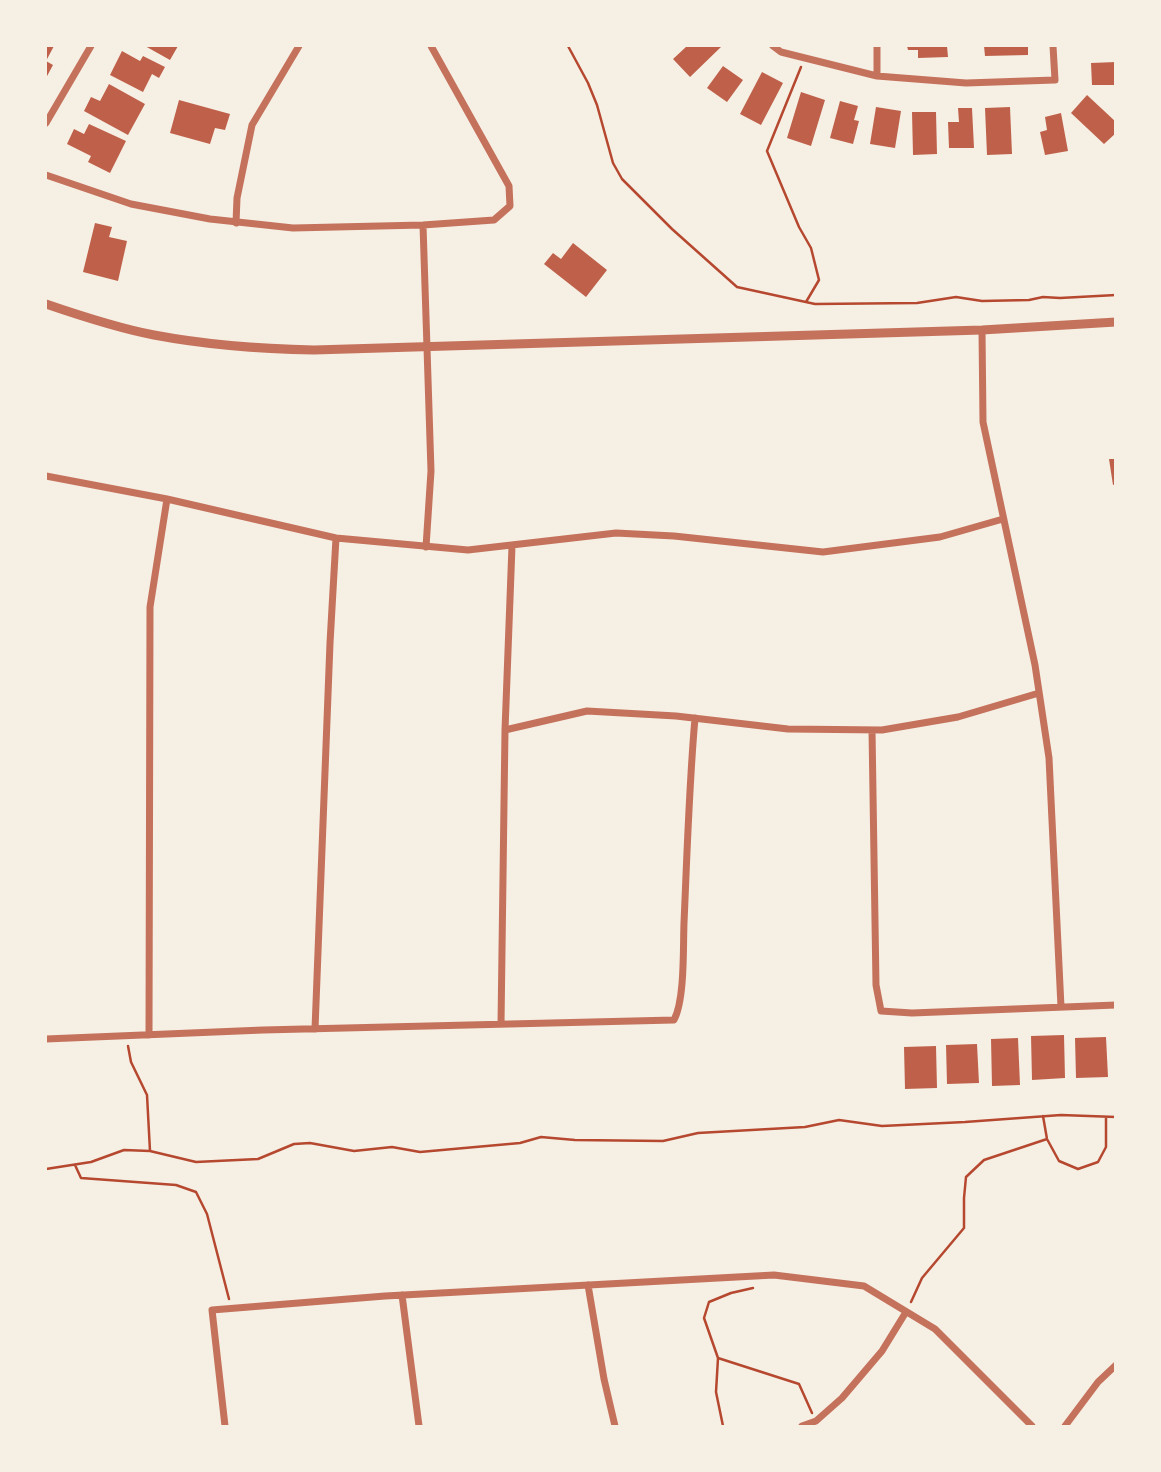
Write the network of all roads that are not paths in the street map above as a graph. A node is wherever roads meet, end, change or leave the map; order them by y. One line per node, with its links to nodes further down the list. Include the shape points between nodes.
1 (91, 46): 8 (street)
2 (299, 46): 10 (street, via 252,125)
3 (431, 46): 11 (street, via 509,186 510,206 494,220)
4 (773, 46): 7 (street, via 781,52)
5 (877, 46): 7 (street)
6 (1053, 46): 7 (street, via 1055,80 966,83)
7 (877, 76)
8 (46, 123)
9 (46, 175): 10 (street, via 131,204)
10 (236, 223): 11 (street, via 293,228)
11 (422, 225): 15 (street)
12 (46, 304): 15 (street, via 152,335 209,344 301,350)
13 (1115, 322): 14 (street)
14 (982, 330): 15 (street); 18 (street, via 984,422)
15 (427, 348): 21 (street, via 431,471)
16 (46, 476): 17 (street)
17 (167, 499): 19 (street); 30 (street, via 150,607)
18 (1003, 519): 20 (street, via 940,537 823,552 617,533); 22 (street)
19 (337, 538): 21 (street); 29 (street)
20 (512, 546): 21 (street); 24 (street)
21 (426, 547)
22 (1039, 693): 25 (street, via 958,717); 27 (street, via 1049,758)
23 (695, 718): 24 (street, via 587,711); 25 (street, via 788,729); 28 (street, via 682,976 674,1020)
24 (505, 730): 28 (street)
25 (872, 730): 27 (street, via 876,985 881,1011)
26 (1115, 1005): 27 (street)
27 (1061, 1007)
28 (501, 1024): 29 (street)
29 (315, 1029): 30 (street)
30 (149, 1035): 31 (street)
31 (46, 1039)
32 (588, 1285): 33 (street); 34 (street, via 774,1275 864,1286); 38 (street)
33 (402, 1295): 36 (street, via 212,1310); 37 (street)
34 (906, 1312): 39 (street, via 882,1351 842,1398 816,1421); 40 (street, via 935,1329)
35 (1115, 1365): 41 (street)
36 (225, 1426)
37 (419, 1426)
38 (615, 1426)
39 (802, 1426)
40 (1032, 1426)
41 (1065, 1426)

